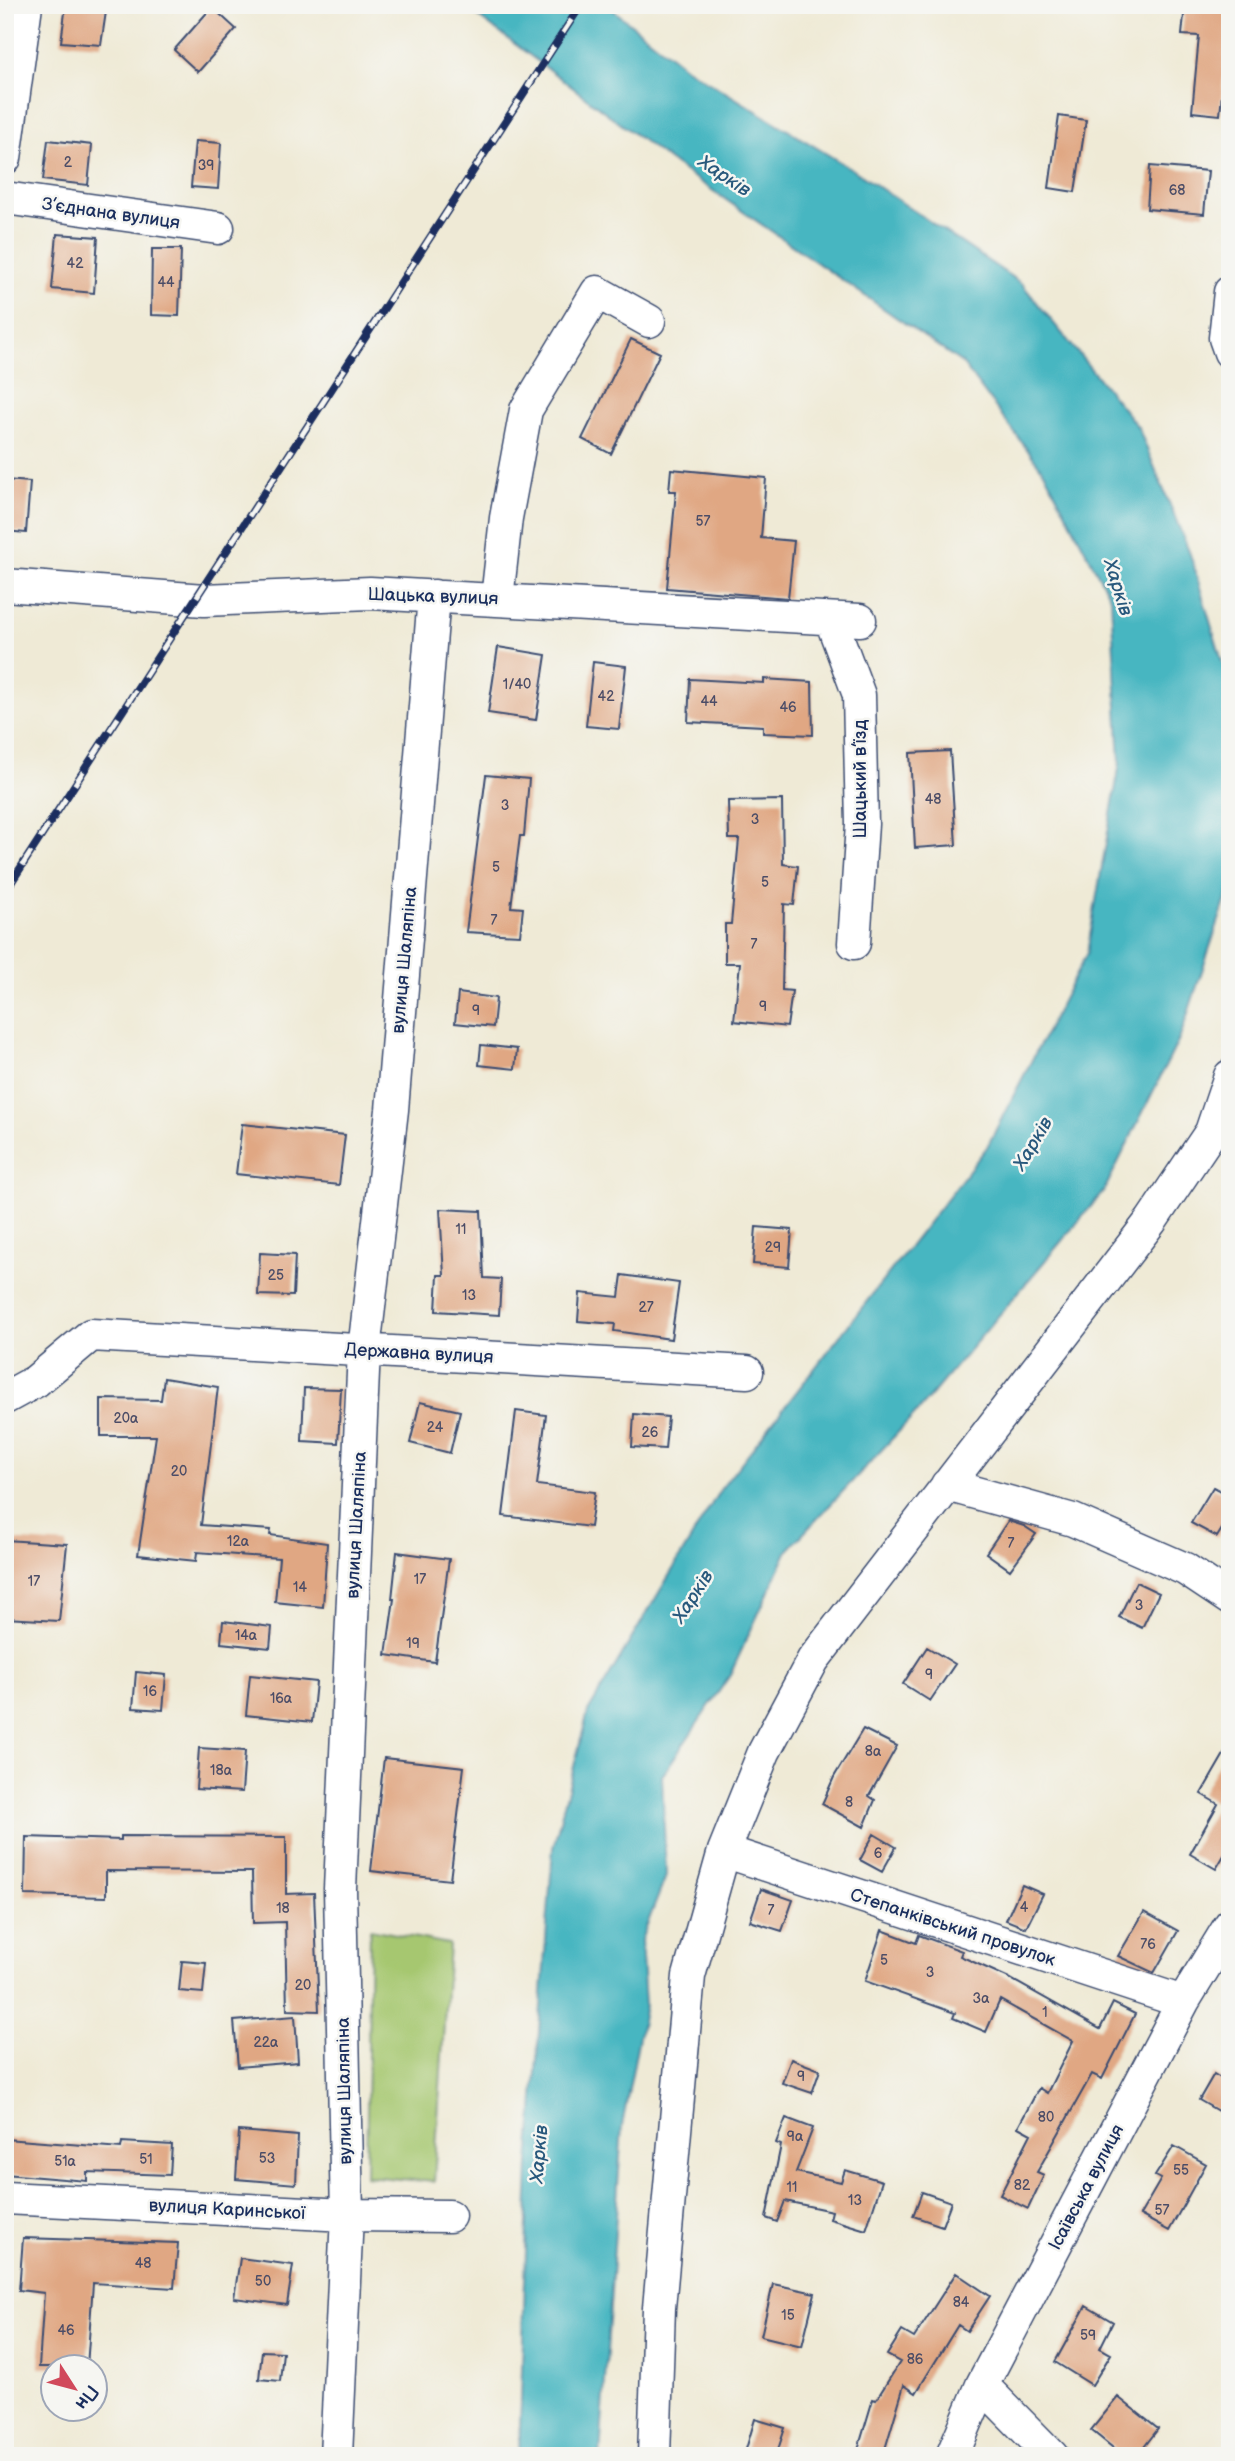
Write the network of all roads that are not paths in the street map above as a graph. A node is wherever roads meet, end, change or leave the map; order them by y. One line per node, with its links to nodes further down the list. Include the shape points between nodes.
1 (26, 5): 2 (street)
2 (5, 158)
3 (5, 198): 4 (street, З’єднана вулиця)
4 (218, 228)
5 (1230, 292): 7 (street, via 1225,338)
6 (649, 320): 10 (street, via 597,292 526,410)
7 (1230, 352)
8 (5, 586): 9 (street, Шацька вулиця, via 204,600 370,593)
9 (434, 596): 10 (street, Шацька вулиця); 15 (street, вулиця Шаляпіна, via 392,1110)
10 (497, 599): 11 (street, Шацька вулиця)
11 (845, 620): 12 (street, Шацький в’їзд, via 859,695 862,824)
12 (854, 943)
13 (1230, 1076): 14 (street)
14 (1221, 1136): 18 (street)
15 (364, 1350): 16 (street, Державна вулиця); 17 (street, Державна вулиця, via 91,1335 36,1381); 24 (street, вулиця Шаляпіна, via 340,1889)
16 (747, 1372)
17 (5, 1398)
18 (947, 1486): 19 (street, via 1073,1520 1185,1569); 20 (street, via 813,1660 764,1752)
19 (1230, 1599)
20 (724, 1851): 22 (street, Степанківський провулок); 28 (street, via 689,1976 659,2308)
21 (1230, 1925): 22 (street, Ісаївська вулиця)
22 (1183, 2002): 26 (street, Ісаївська вулиця)
23 (5, 2198): 24 (street, вулиця Каринської)
24 (347, 2215): 25 (street, вулиця Каринської); 27 (street, вулиця Шаляпіна)
25 (449, 2216)
26 (982, 2385): 29 (street, Ісаївська вулиця); 30 (street)
27 (336, 2456)
28 (654, 2456)
29 (952, 2456)
30 (1052, 2456)

